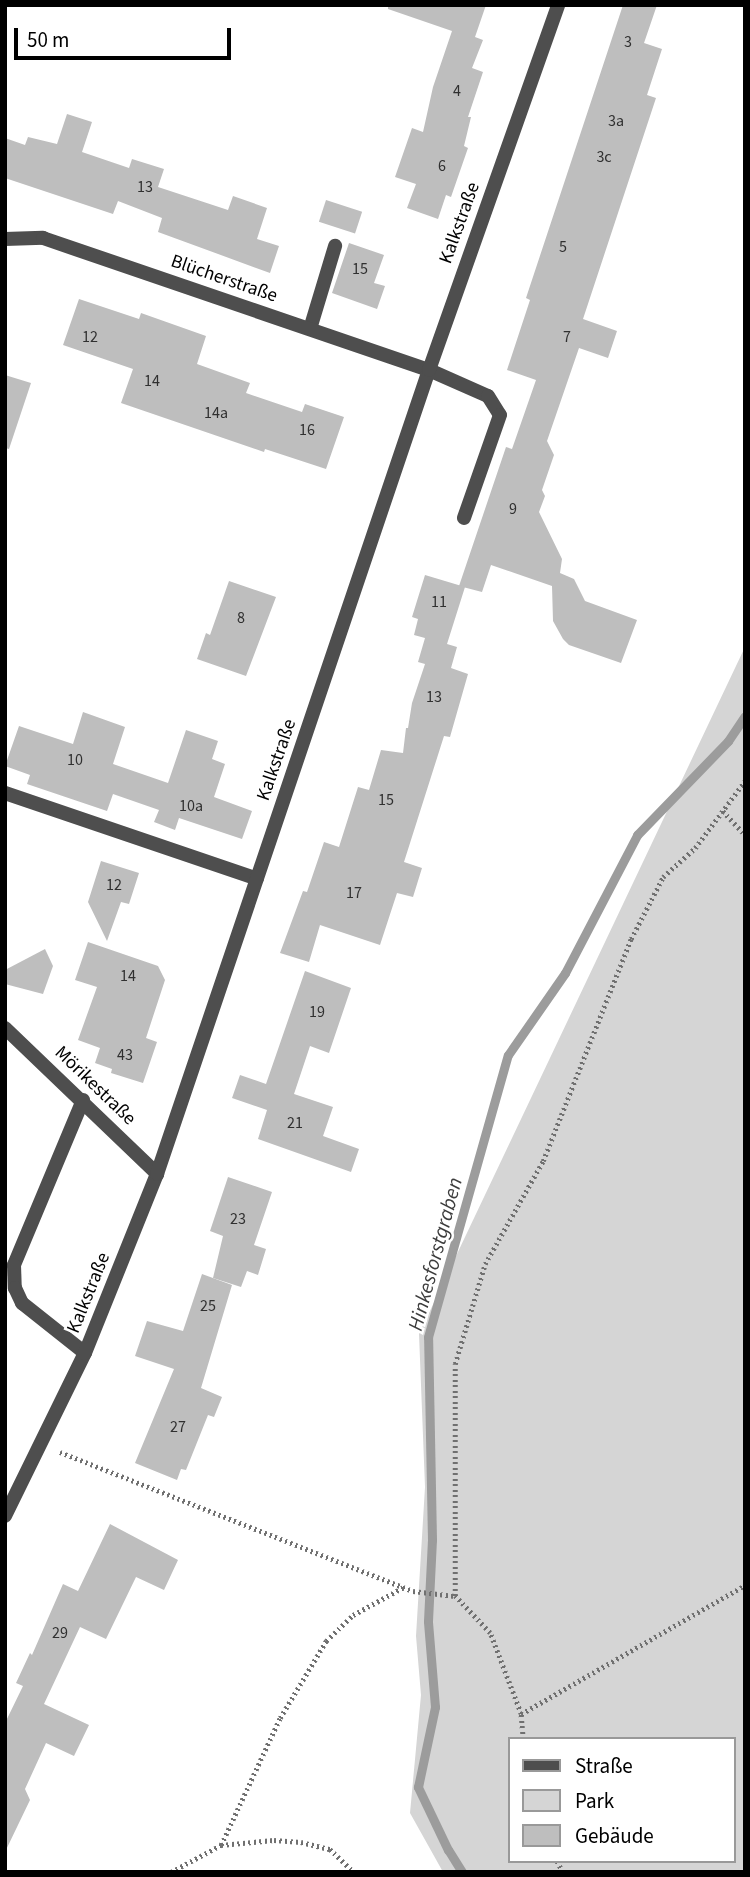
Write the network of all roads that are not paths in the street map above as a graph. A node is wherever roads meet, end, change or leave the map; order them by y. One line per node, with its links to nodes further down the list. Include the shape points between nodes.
1 (558, 5): 5 (street, Kalkstraße)
2 (5, 239): 4 (street, Blücherstraße, via 43,238)
3 (335, 246): 4 (street)
4 (310, 330): 5 (street, Blücherstraße)
5 (429, 370): 6 (street, Blücherstraße, via 488,396 500,415); 8 (street, Kalkstraße)
6 (464, 518)
7 (5, 793): 8 (street)
8 (257, 878): 11 (street, Kalkstraße)
9 (5, 1028): 10 (street, Mörikestraße)
10 (83, 1100): 11 (street, Mörikestraße); 12 (street, via 14,1265 15,1288 22,1303)
11 (157, 1174): 12 (street, Kalkstraße)
12 (85, 1353): 13 (street, Kalkstraße)
13 (5, 1516)

